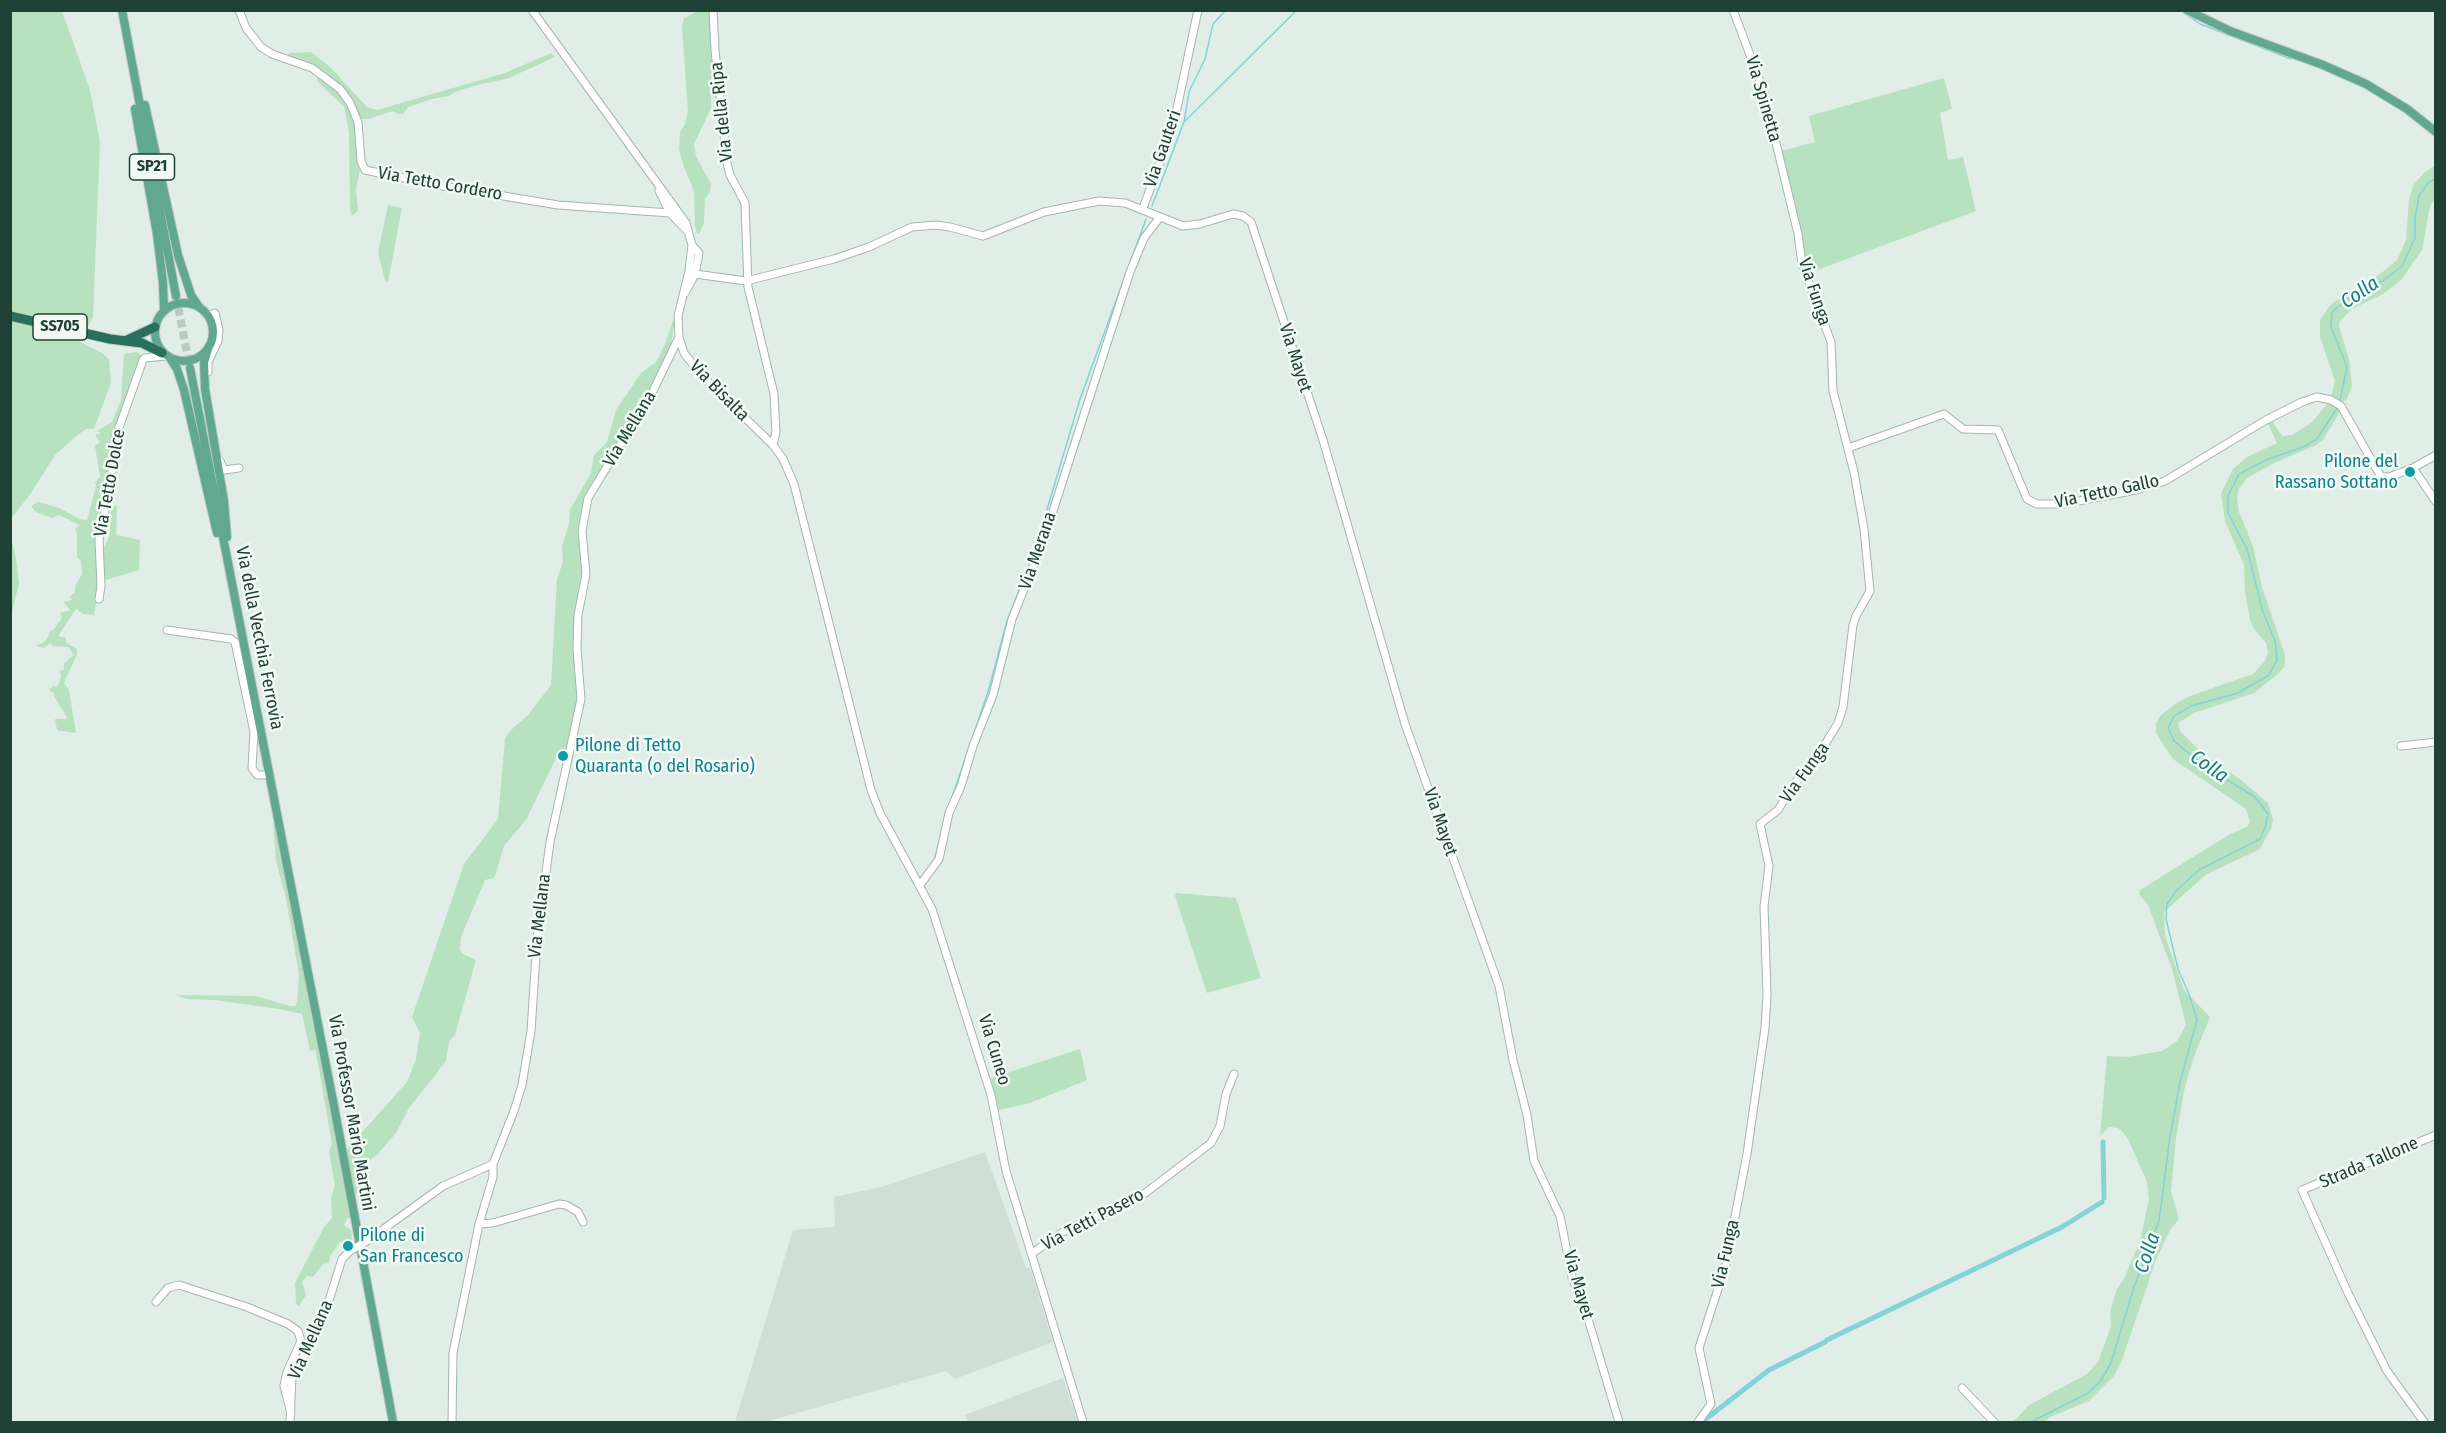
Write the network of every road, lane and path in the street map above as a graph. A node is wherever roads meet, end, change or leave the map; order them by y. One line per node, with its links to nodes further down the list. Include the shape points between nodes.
1 (122, 10): 8 (main road, SP21)
2 (239, 10): 13 (street, Via Tetto Cordero, via 246,28 261,47 312,68 340,89 358,122 365,170 558,205)
3 (532, 10): 10 (street, Via Bisalta)
4 (713, 10): 19 (street, Via della Ripa, via 727,163 747,213)
5 (1198, 10): 12 (street, Via Gauteri, via 1173,127)
6 (1733, 10): 11 (street, Via Spinetta, via 1763,89)
7 (2187, 10): 9 (main road, via 2230,32 2332,69 2387,96)
8 (127, 38): 20 (main road, SP21); 22 (main road, via 135,56 178,255); 23 (main road, via 126,57 158,234)
9 (2436, 132)
10 (658, 185): 13 (street); 16 (street, Via Bisalta)
11 (1787, 190): 33 (street, Via Funga, via 1802,264 1831,342 1834,398)
12 (1143, 208): 14 (street, Via Gauteri); 19 (street, via 1116,201 1086,202 1044,212 983,236 936,225 912,227 834,259)
13 (670, 213): 16 (street)
14 (1160, 217): 15 (street, Via Gauteri, via 1183,226 1233,214); 45 (street, Via Merana, via 1144,238 1130,272 1040,552 1012,619 993,695 949,813 939,859)
15 (1251, 222): 60 (street, Via Mayet, via 1323,440 1405,724 1499,986 1534,1161 1560,1216 1572,1277)
16 (690, 234): 17 (street, Via Bisalta)
17 (692, 245): 18 (street, via 699,253); 21 (street, Via Bisalta)
18 (695, 274): 19 (street); 21 (street)
19 (749, 280): 32 (street, Via della Ripa, via 774,394)
20 (176, 296)
21 (683, 296): 27 (street, Via Bisalta, via 678,316)
22 (199, 307): 23 (main road, via 180,303); 25 (main road)
23 (164, 310): 26 (main road)
24 (10, 316): 28 (highway, SS705)
25 (209, 316): 29 (main road, via 213,333); 35 (street, via 215,313 219,326 207,370 220,464 224,470)
26 (155, 327): 28 (highway); 30 (main road, via 155,341)
27 (679, 337): 32 (street, Via Bisalta, via 694,368); 49 (street, Via Mellana, via 653,391 588,498 582,531 586,574 578,615 581,699 550,842 524,1074)
28 (122, 341): 30 (highway, SS705, via 142,343)
29 (209, 346): 30 (main road, via 192,360 183,362); 38 (main road, via 204,362 205,389 226,518)
30 (166, 356): 38 (main road, via 177,369 184,390 212,515); 39 (street, Via Tetto Dolce, via 143,360 115,439 99,540)
31 (190, 368): 38 (main road, Via della Vecchia Ferrovia)
32 (773, 445): 41 (street, Via Bisalta, via 794,484)
33 (1848, 448): 36 (street, Via Tetto Gallo, via 1944,414 1963,429 1998,430 2027,499 2037,504 2063,504 2165,481 2266,420 2317,397 2341,406 2381,477); 61 (street, Via Funga, via 1864,529 1870,591 1853,626 1838,723 1778,810 1760,824 1769,866 1764,906 1765,1028 1726,1264 1699,1348 1711,1404)
34 (2436, 455): 36 (street)
35 (239, 468)
36 (2413, 468): 37 (street)
37 (2436, 502)
38 (227, 559): 44 (main road, Via della Vecchia Ferrovia)
39 (99, 599)
40 (167, 630): 44 (street, via 235,642 254,732 252,768 257,775)
41 (847, 696): 45 (street, Via Cuneo, via 876,802)
42 (2436, 742): 43 (street)
43 (2401, 746)
44 (269, 775): 46 (main road, Via della Vecchia Ferrovia)
45 (920, 885): 52 (street, Via Cuneo, via 932,909 991,1095 1004,1165)
46 (297, 915): 57 (main road, Via Professor Mario Martini)
47 (1234, 1074): 52 (street, Via Tetti Pasero, via 1220,1126 1211,1143 1140,1197 1066,1230)
48 (2436, 1135): 63 (street, Strada Tallone, via 2302,1190 2386,1371)
49 (493, 1164): 51 (street); 55 (street, Via Mellana, bridge, via 443,1185 342,1259 322,1323 292,1377)
50 (583, 1222): 51 (street, via 578,1212 559,1204)
51 (479, 1224): 58 (street, via 453,1353)
52 (1031, 1254): 59 (street, Via Cuneo)
53 (156, 1302): 55 (street, via 168,1288 179,1285 247,1307 298,1331 301,1341 284,1386)
54 (1962, 1388): 62 (street)
55 (291, 1414): 56 (street, Via Mellana)
56 (290, 1422)
57 (393, 1422)
58 (452, 1422)
59 (1083, 1422)
60 (1619, 1422)
61 (1698, 1422)
62 (1995, 1422)
63 (2424, 1422)

